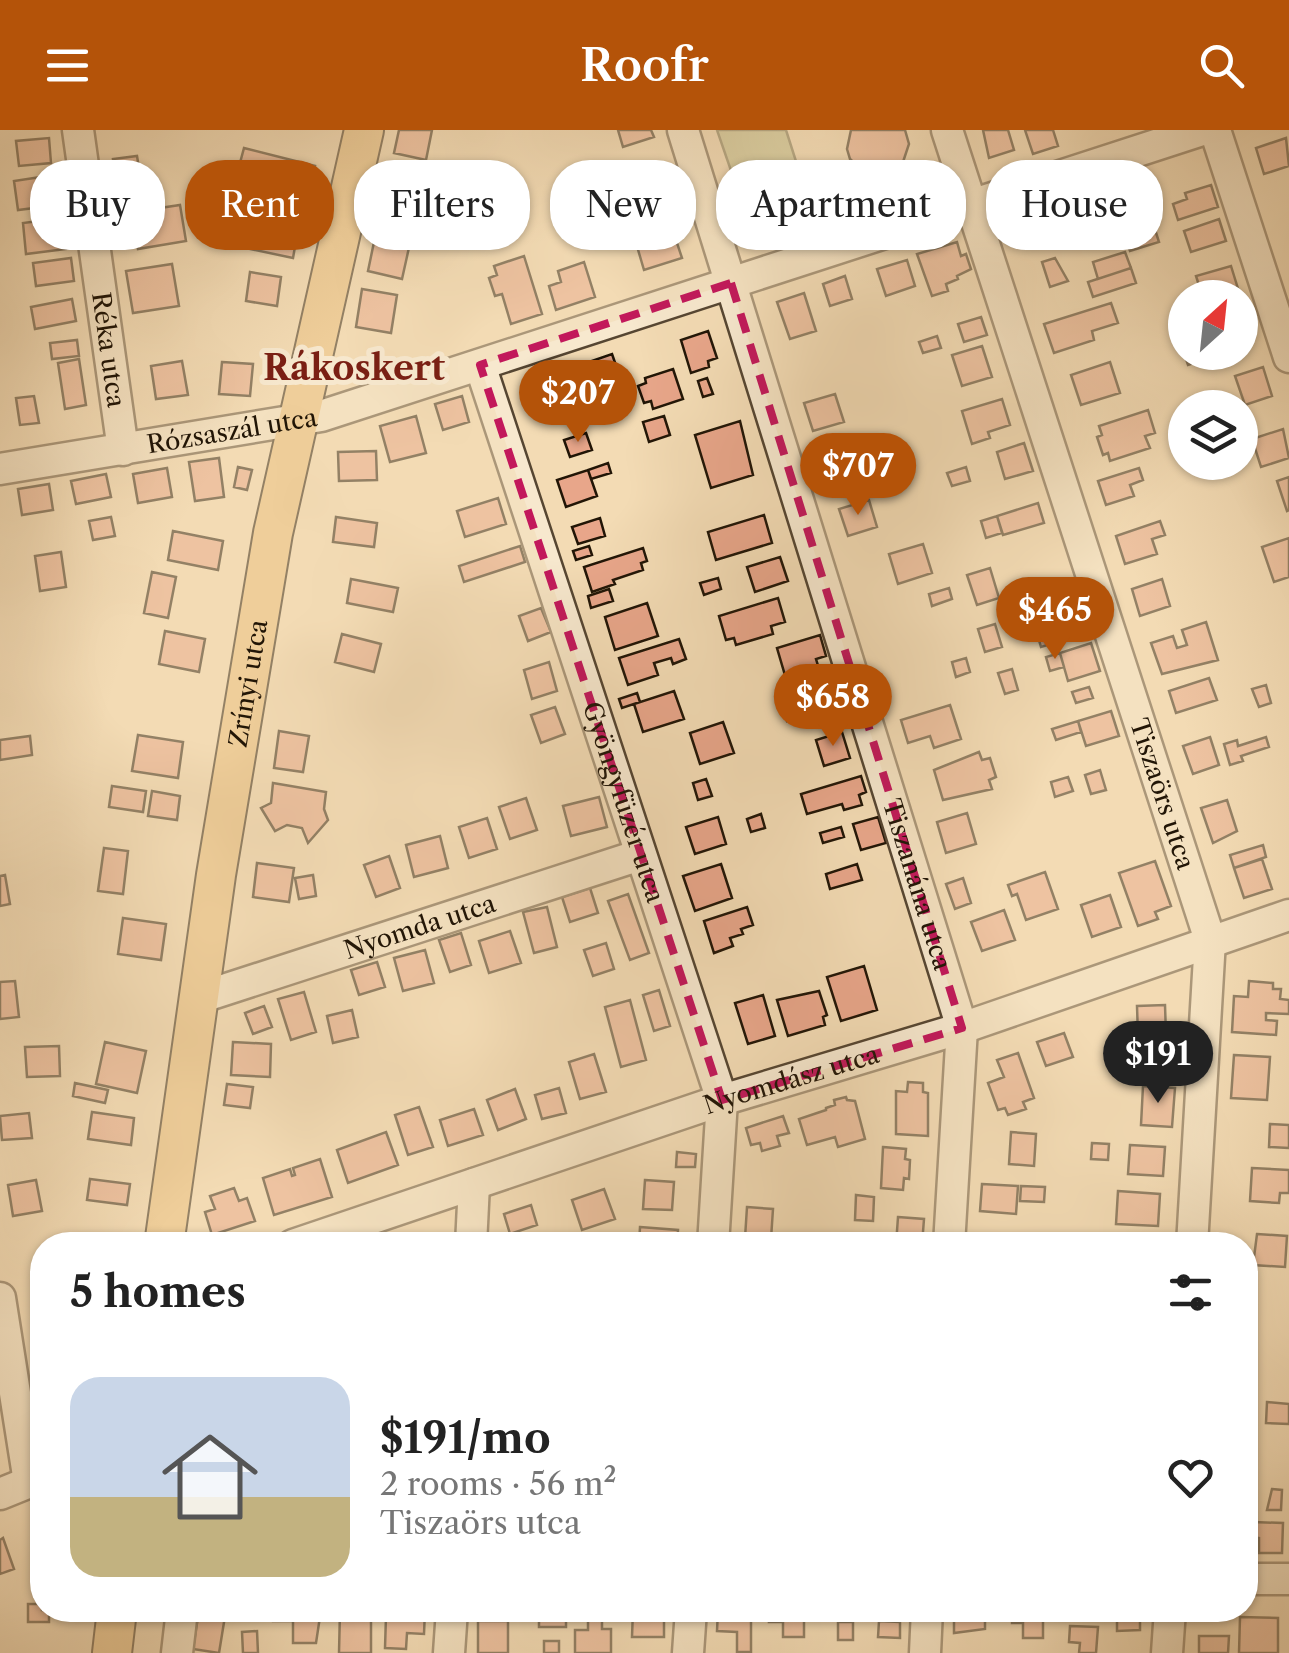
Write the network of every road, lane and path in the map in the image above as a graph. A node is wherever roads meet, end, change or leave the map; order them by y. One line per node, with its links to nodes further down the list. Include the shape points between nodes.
1 (78, 130): 12 (street, Réka utca)
2 (364, 130): 11 (main road, Zrínyi utca)
3 (683, 130): 8 (street, Tiszanána utca)
4 (947, 130): 7 (street, Tiszaörs utca)
5 (1202, 130): 7 (street, Rózsaszál utca)
6 (1215, 130): 9 (street)
7 (971, 204): 8 (street, Rózsaszál utca); 16 (street, Tiszaörs utca)
8 (731, 283): 10 (street, Rózsaszál utca); 18 (street, Tiszanána utca)
9 (1289, 357)
10 (480, 365): 11 (street, Rózsaszál utca); 14 (street, Gyöngyfüzér utca)
11 (297, 422): 12 (street, Rózsaszál utca); 17 (main road, Zrínyi utca, via 253,645)
12 (123, 450): 13 (street, Rózsaszál utca)
13 (0, 470)
14 (640, 854): 17 (street, Nyomda utca); 19 (street, Gyöngyfüzér utca)
15 (1289, 915): 16 (street, Nyomdász utca)
16 (1210, 940): 18 (street, Nyomdász utca); 26 (street, Tiszaörs utca)
17 (199, 998): 21 (main road, Zrínyi utca)
18 (962, 1028): 19 (street, Nyomdász utca); 25 (street, Tiszanána utca)
19 (722, 1100): 20 (street, Nyomdász utca); 24 (street, Gyöngyfüzér utca)
20 (474, 1184): 22 (street, Nyomdász utca); 23 (street)
21 (166, 1232)
22 (332, 1232)
23 (472, 1232)
24 (714, 1232)
25 (950, 1232)
26 (1193, 1232)
27 (0, 1298): 28 (street)
28 (30, 1450)
29 (30, 1482): 30 (street)
30 (0, 1494)
31 (1258, 1579): 32 (street)
32 (1289, 1580)
33 (116, 1622): 39 (main road)
34 (181, 1622): 40 (street)
35 (451, 1622): 41 (street)
36 (689, 1622): 42 (street)
37 (926, 1622): 43 (street)
38 (1169, 1622): 44 (street)
39 (112, 1653)
40 (177, 1653)
41 (449, 1653)
42 (688, 1653)
43 (925, 1653)
44 (1167, 1653)

